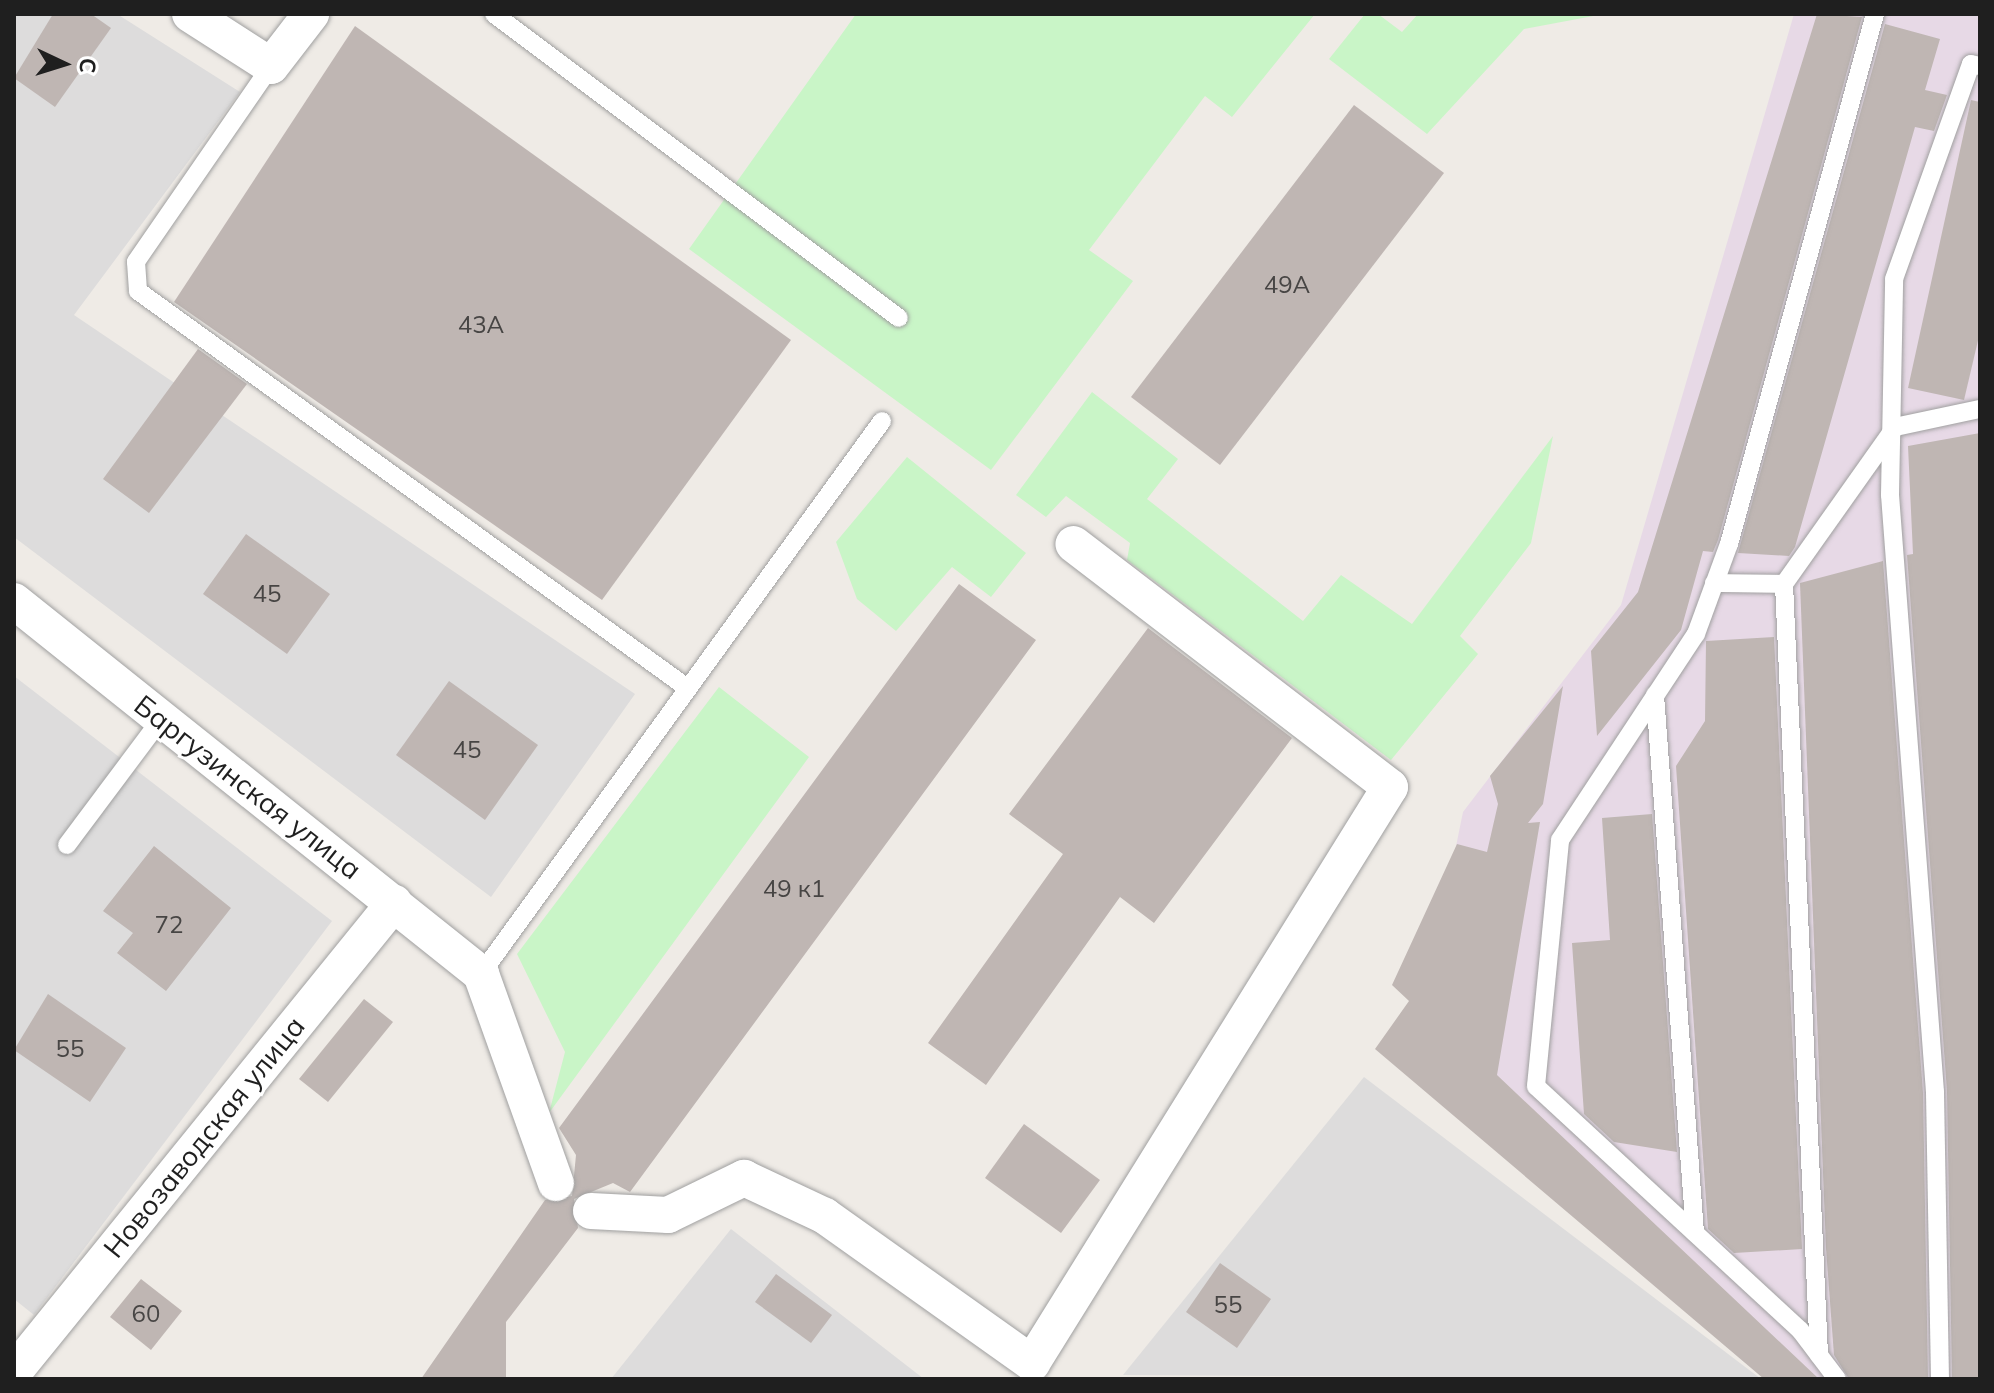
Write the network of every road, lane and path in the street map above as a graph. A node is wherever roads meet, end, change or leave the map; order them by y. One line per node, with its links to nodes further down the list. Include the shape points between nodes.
1 (190, 14): 5 (street)
2 (311, 14): 5 (street)
3 (494, 14): 7 (lane)
4 (1875, 14): 12 (lane)
5 (271, 66): 15 (lane, via 136,262 138,291)
6 (1980, 66): 10 (lane, via 1971,64 1894,279)
7 (899, 318)
8 (1980, 409): 10 (lane)
9 (882, 421): 15 (lane)
10 (1895, 427): 13 (lane); 28 (lane, via 1890,495 1935,1092)
11 (1073, 544): 26 (street, via 1390,787)
12 (1714, 583): 13 (lane); 16 (lane, via 1696,634)
13 (1784, 584): 25 (lane)
14 (14, 601): 17 (street, Баргузинская улица)
15 (686, 687): 20 (lane)
16 (1655, 695): 23 (lane); 23 (lane, via 1560,840 1536,1086)
17 (162, 718): 18 (lane); 19 (street, Баргузинская улица)
18 (67, 845)
19 (394, 903): 20 (street, Баргузинская улица); 24 (street, Новозаводская улица)
20 (481, 974): 21 (street)
21 (556, 1183)
22 (591, 1211): 26 (street, via 668,1215 744,1178 825,1216)
23 (1695, 1233): 25 (lane)
24 (21, 1350)
25 (1819, 1355): 27 (lane)
26 (1035, 1374)
27 (1837, 1379)
28 (1940, 1379)

